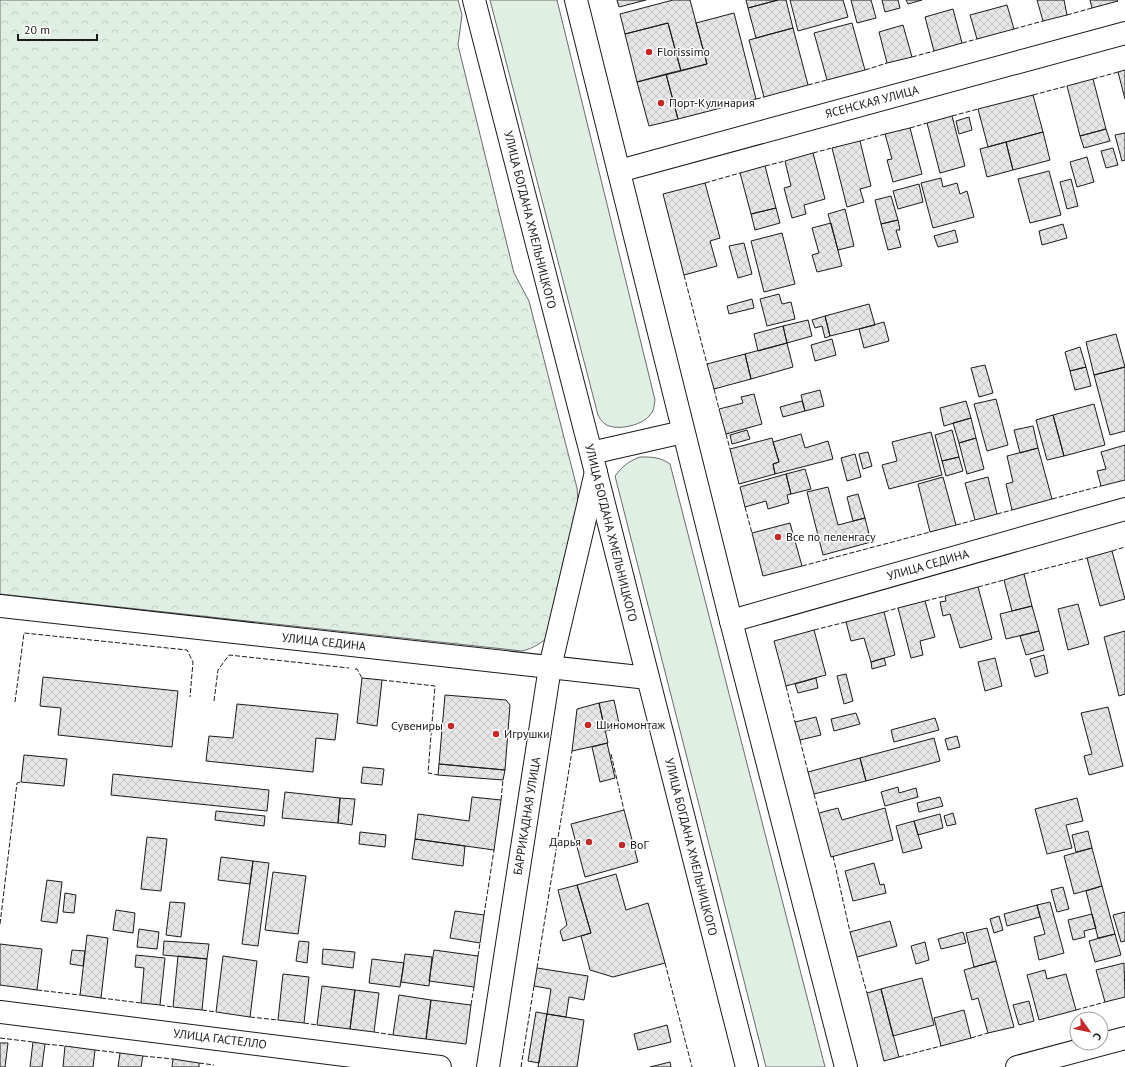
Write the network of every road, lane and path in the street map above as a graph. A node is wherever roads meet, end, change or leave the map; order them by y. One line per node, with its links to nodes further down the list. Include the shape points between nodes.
1 (474, 0): 6 (street, УЛИЦА БОГДАНА ХМЕЛЬНИЦКОГО)
2 (576, 0): 4 (street)
3 (1125, 33): 4 (street, ЯСЕНСКАЯ УЛИЦА)
4 (619, 171): 5 (street)
5 (684, 432): 6 (street); 9 (street)
6 (593, 463): 10 (street, БАРРИКАДНАЯ УЛИЦА); 11 (street, УЛИЦА БОГДАНА ХМЕЛЬНИЦКОГО)
7 (1125, 509): 9 (street, УЛИЦА СЕДИНА)
8 (0, 606): 10 (street, УЛИЦА СЕДИНА)
9 (731, 621): 17 (street)
10 (550, 667): 11 (street, УЛИЦА СЕДИНА); 15 (street, БАРРИКАДНАЯ УЛИЦА)
11 (648, 678): 16 (street, УЛИЦА БОГДАНА ХМЕЛЬНИЦКОГО)
12 (0, 1012): 14 (street, УЛИЦА ГАСТЕЛЛО)
13 (1125, 1038): 18 (street)
14 (440, 1067)
15 (488, 1067)
16 (747, 1067)
17 (846, 1067)
18 (1016, 1067)

